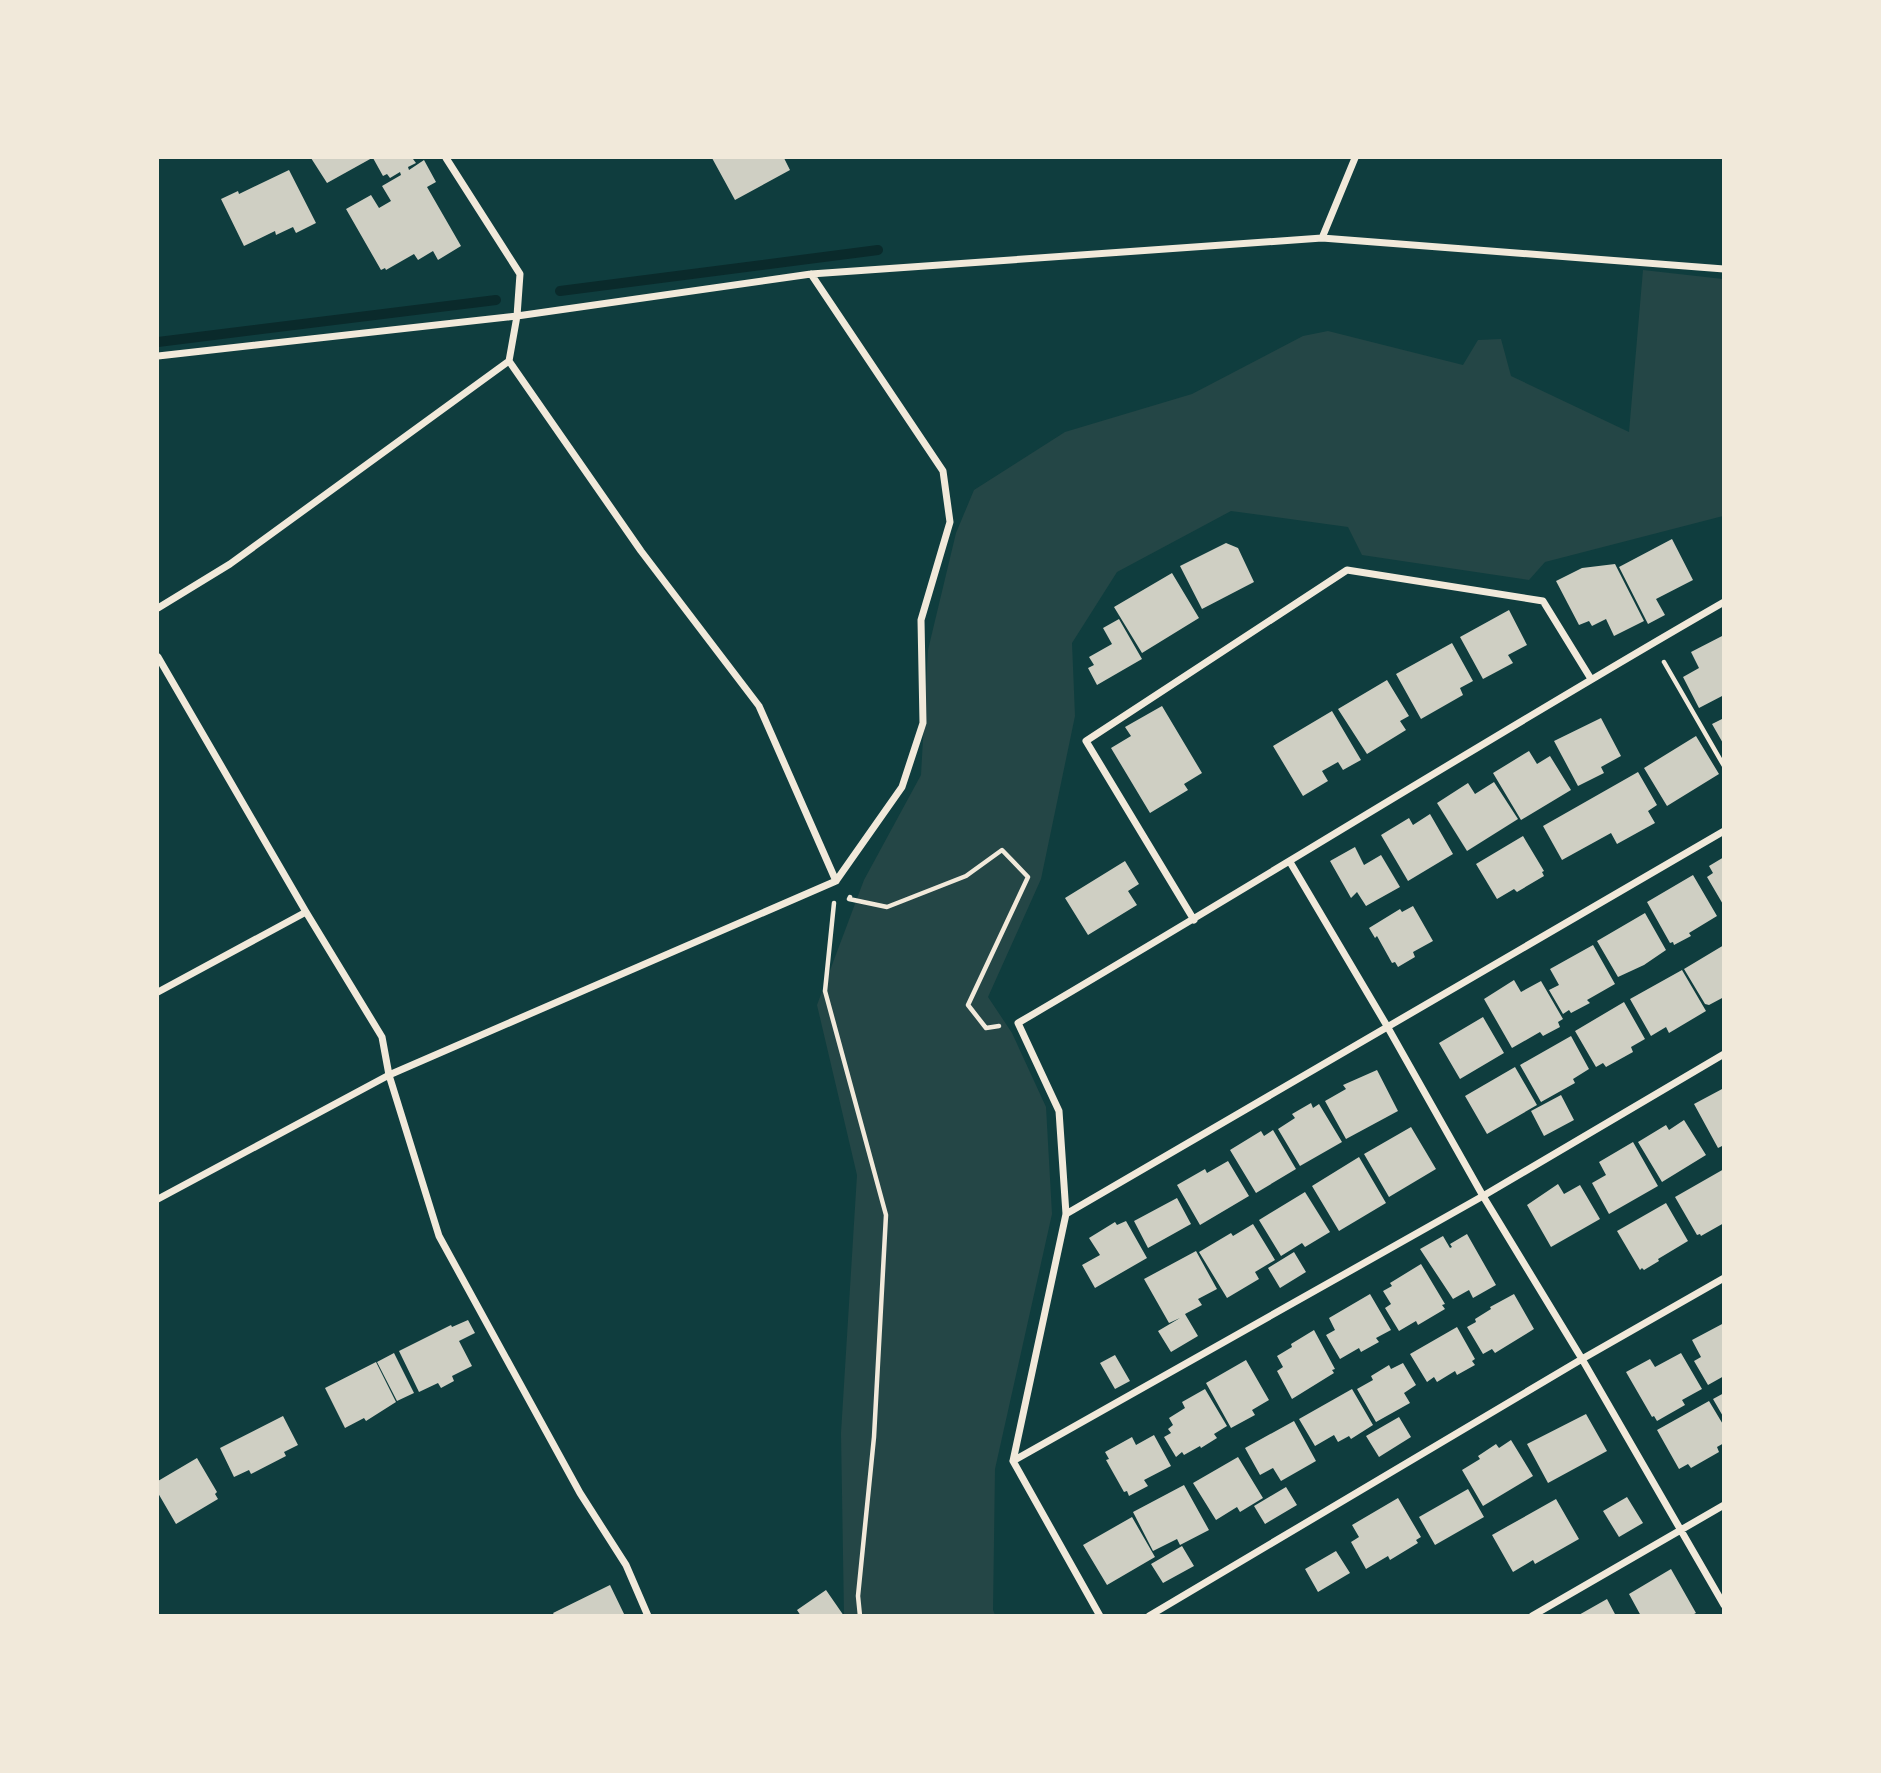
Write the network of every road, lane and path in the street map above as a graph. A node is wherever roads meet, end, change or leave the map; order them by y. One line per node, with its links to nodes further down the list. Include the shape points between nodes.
1 (446, 158): 6 (street, via 520,274)
2 (1355, 158): 3 (street)
3 (1322, 239): 4 (street); 5 (street)
4 (1724, 270)
5 (811, 274): 6 (street); 17 (street, via 943,471 950,522 920,620 923,723 902,787)
6 (517, 316): 7 (street); 8 (street)
7 (158, 356)
8 (509, 361): 10 (street, via 230,564); 17 (street, via 641,551 759,706)
9 (1724, 602): 11 (street)
10 (158, 608)
11 (1653, 643): 13 (street); 14 (path)
12 (158, 657): 19 (street)
13 (1591, 679): 16 (street); 20 (street, via 1543,601 1347,570 1086,741)
14 (1724, 766)
15 (1724, 831): 23 (street)
16 (1290, 862): 20 (street); 23 (street)
17 (836, 881): 25 (street); 36 (path, via 825,991 886,1215)
18 (853, 887): 22 (path, via 849,899 887,907 966,876 1002,850 1028,877 968,1005 986,1028)
19 (306, 912): 21 (street); 25 (street, via 382,1037)
20 (1194, 920): 22 (street)
21 (158, 992)
22 (1018, 1023): 28 (street, via 1059,1111)
23 (1387, 1026): 26 (street); 28 (street)
24 (1724, 1054): 26 (street)
25 (388, 1076): 27 (street); 35 (street, via 439,1236 580,1493 626,1565)
26 (1483, 1196): 30 (street); 31 (street)
27 (158, 1199)
28 (1066, 1213): 31 (street)
29 (1724, 1278): 30 (street)
30 (1582, 1359): 33 (street); 38 (street)
31 (1013, 1461): 37 (street)
32 (1724, 1505): 33 (street)
33 (1680, 1531): 34 (street); 39 (street)
34 (1724, 1605)
35 (648, 1615)
36 (860, 1615)
37 (1100, 1615)
38 (1149, 1615)
39 (1532, 1615)

